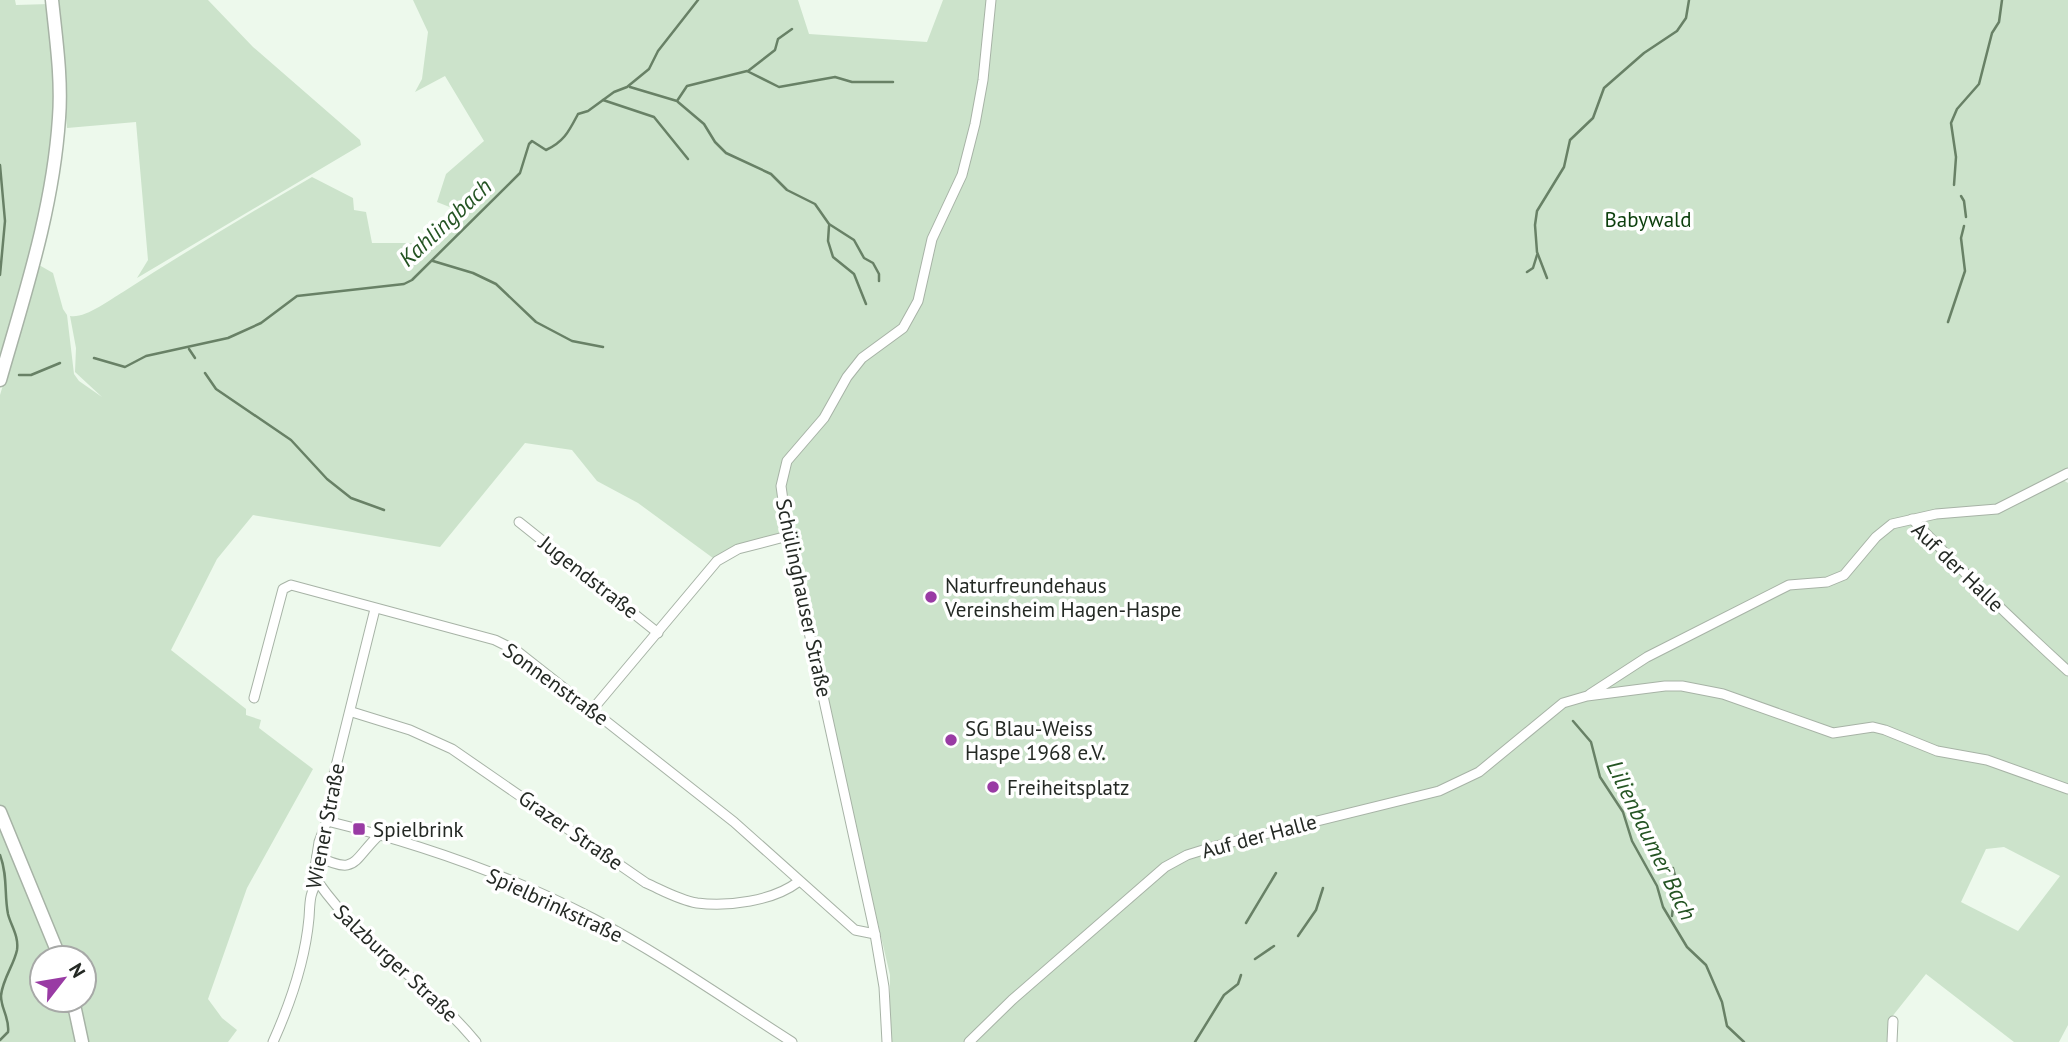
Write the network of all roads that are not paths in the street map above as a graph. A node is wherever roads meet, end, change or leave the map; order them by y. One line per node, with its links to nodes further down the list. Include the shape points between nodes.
1 (52, 0): 3 (main road, via 60,86 53,180 36,262)
2 (991, 0): 7 (street, Schülinghauser Straße, via 984,80 972,137 954,195 932,239 918,301 903,328 862,358 824,418 787,461 781,486)
3 (0, 380)
4 (2068, 473): 5 (street, via 1997,509)
5 (1912, 519): 10 (street, Auf der Halle, via 1971,582); 11 (street, Auf der Halle, via 1892,524 1876,537 1844,575 1827,582 1789,584 1647,657)
6 (519, 522): 9 (street, Jugendstraße)
7 (788, 536): 9 (street, Jugendstraße, via 727,553); 22 (street, Schülinghauser Straße)
8 (375, 608): 12 (street, Sonnenstraße, via 298,585 286,586); 13 (street, Sonnenstraße, via 495,640 515,650); 14 (street, Wiener Straße)
9 (658, 633): 13 (street, Jugendstraße)
10 (2068, 671)
11 (1587, 696): 15 (street, Auf der Halle, via 1682,686 1723,694 1833,733 1873,727 1885,730 1937,751 1987,760); 31 (street, Auf der Halle, via 1563,703 1479,772 1439,791 1216,846 1165,867)
12 (254, 698)
13 (592, 710): 21 (street, Sonnenstraße, via 734,822)
14 (352, 712): 17 (street, Wiener Straße, via 334,774); 21 (street, Grazer Straße, via 453,749 646,883 673,895 697,902 747,901)
15 (2068, 789)
16 (0, 812): 23 (main road)
17 (327, 821): 18 (street, Spielbrinkstraße); 19 (street, Wiener Straße)
18 (379, 835): 19 (street, via 345,866); 29 (street, Spielbrinkstraße, via 507,879 592,918)
19 (317, 856): 20 (street, Wiener Straße)
20 (318, 882): 27 (street, Wiener Straße, via 312,889 307,940 292,998); 28 (street, Salzburger Straße, via 350,923 452,1013)
21 (799, 883): 22 (street, Sonnenstraße, via 855,930)
22 (875, 934): 30 (street, Schülinghauser Straße)
23 (55, 944)
24 (77, 1014): 26 (main road)
25 (1893, 1021): 32 (street)
26 (82, 1042)
27 (273, 1042)
28 (477, 1042)
29 (792, 1042)
30 (887, 1042)
31 (968, 1042)
32 (1892, 1042)

